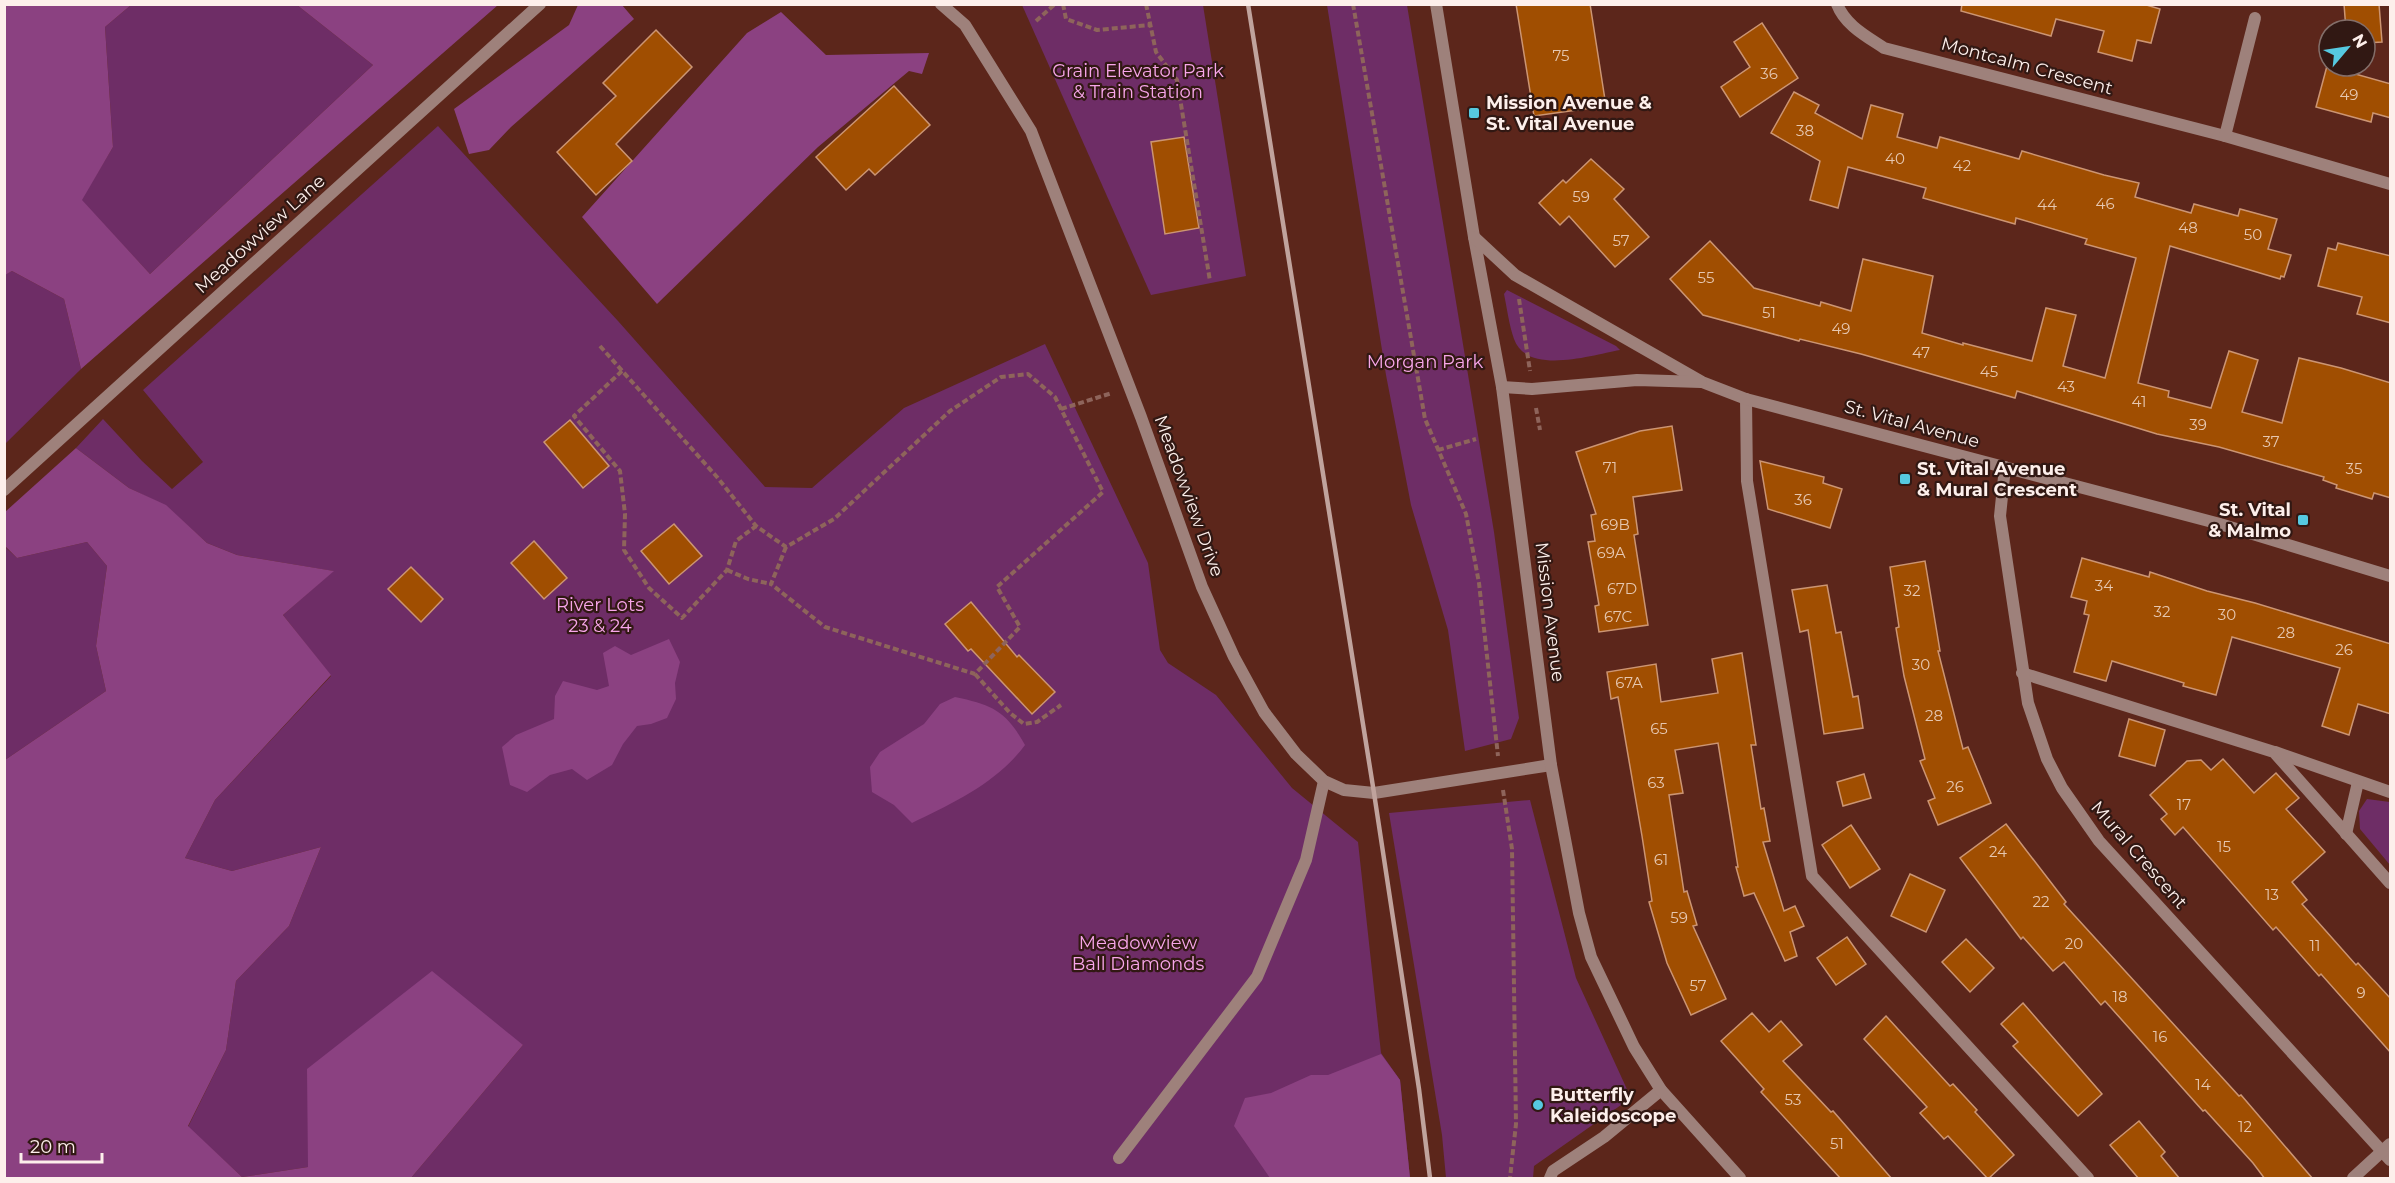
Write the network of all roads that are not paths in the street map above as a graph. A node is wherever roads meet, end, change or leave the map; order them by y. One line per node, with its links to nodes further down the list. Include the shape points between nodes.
1 (540, 4): 13 (street, Meadowview Lane)
2 (941, 4): 18 (street, Meadowview Drive, via 965,25 1031,131 1202,587 1234,657 1264,712 1296,754)
3 (1436, 4): 8 (street, Mission Avenue)
4 (1837, 4): 6 (street, Montcalm Crescent, via 1841,14 1860,33 1884,48)
5 (2255, 18): 6 (street)
6 (2225, 136): 7 (street, Montcalm Crescent)
7 (2391, 184)
8 (1474, 237): 9 (street, St. Vital Avenue, via 1515,275); 10 (street, Mission Avenue)
9 (1702, 382): 10 (street, St. Vital Avenue, via 1637,380 1532,389); 11 (street, St. Vital Avenue)
10 (1502, 387): 17 (street, Mission Avenue)
11 (1746, 399): 12 (street, St. Vital Avenue); 28 (street, via 1747,481 1812,876)
12 (2005, 467): 14 (street, St. Vital Avenue, via 2220,524); 15 (street, Mural Crescent, via 2000,516)
13 (4, 490)
14 (2391, 576)
15 (2022, 673): 16 (street); 24 (street, Mural Crescent, via 2048,759 2062,788 2099,841)
16 (2274, 752): 19 (street); 21 (street)
17 (1551, 765): 18 (street, Meadowview Drive, via 1374,793 1344,790); 23 (street, Mission Avenue, via 1591,957 1634,1047)
18 (1324, 781): 25 (street, via 1306,860 1257,977)
19 (2358, 782): 20 (street); 21 (street)
20 (2391, 792)
21 (2346, 834): 22 (street)
22 (2391, 883)
23 (1661, 1090): 26 (street, via 1604,1137 1553,1171); 27 (street, Mission Avenue)
24 (2388, 1151): 29 (street)
25 (1119, 1158)
26 (1550, 1179)
27 (1740, 1179)
28 (2088, 1179)
29 (2353, 1179)

